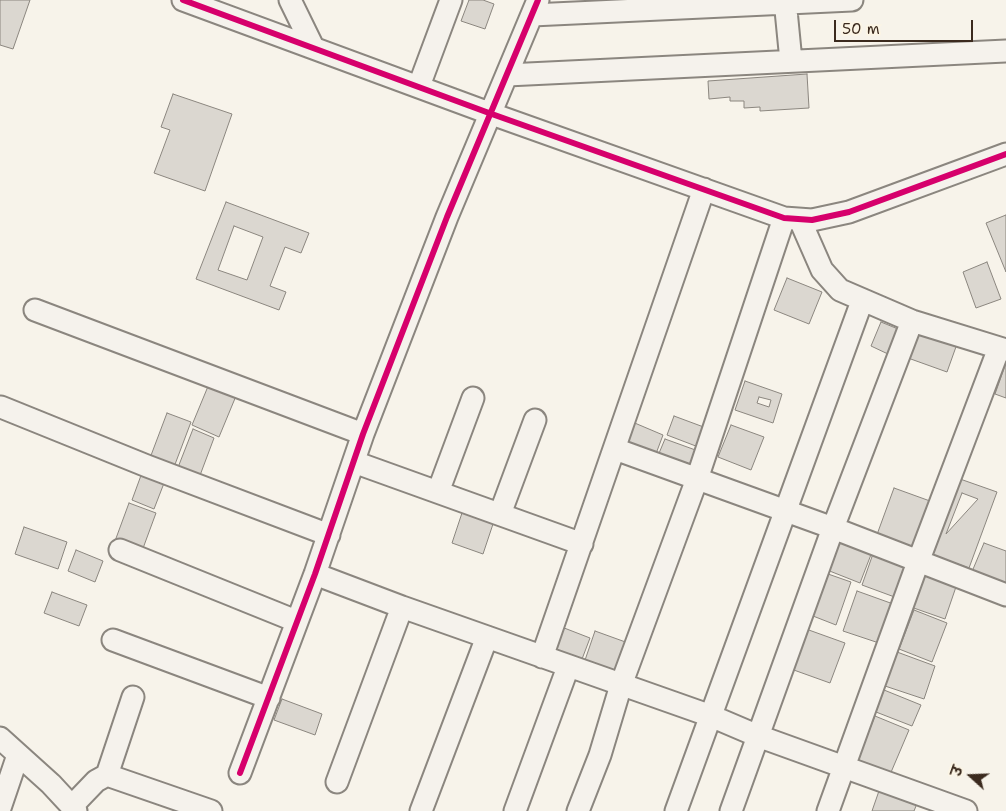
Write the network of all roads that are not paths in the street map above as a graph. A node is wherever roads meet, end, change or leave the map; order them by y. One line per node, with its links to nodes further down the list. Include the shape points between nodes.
1 (183, 0): 6 (street)
2 (290, 0): 8 (street)
3 (451, 0): 12 (street)
4 (852, 0): 5 (street)
5 (785, 1): 7 (street); 10 (street)
6 (220, 6): 8 (street)
7 (535, 8): 11 (street)
8 (313, 47): 12 (street)
9 (1006, 51): 10 (street)
10 (790, 61): 11 (street)
11 (507, 75): 13 (street)
12 (419, 86): 13 (street)
13 (489, 113): 15 (street); 24 (street)
14 (1006, 154): 16 (street, via 857,210 827,218)
15 (704, 190): 16 (street); 25 (street)
16 (792, 219): 17 (street, via 830,280 840,290); 27 (street)
17 (862, 302): 19 (street); 29 (street)
18 (35, 310): 24 (street)
19 (912, 321): 20 (street); 31 (street)
20 (1003, 349): 35 (street)
21 (473, 398): 28 (street)
22 (1, 406): 32 (street, via 146,466)
23 (535, 420): 30 (street)
24 (363, 434): 26 (street)
25 (615, 449): 27 (street); 33 (street)
26 (354, 462): 28 (street); 32 (street)
27 (697, 479): 29 (street); 44 (street)
28 (438, 492): 30 (street)
29 (784, 510): 31 (street); 47 (street)
30 (500, 514): 33 (street)
31 (834, 528): 35 (street); 48 (street)
32 (328, 535): 36 (street)
33 (582, 544): 42 (street)
34 (120, 550): 39 (street)
35 (918, 562): 37 (street); 51 (street)
36 (315, 574): 38 (street); 39 (street)
37 (1006, 595)
38 (402, 607): 40 (street); 54 (street)
39 (296, 621): 46 (street)
40 (487, 638): 42 (street); 59 (street)
41 (113, 640): 46 (street)
42 (542, 657): 43 (street)
43 (568, 667): 44 (street); 60 (street)
44 (621, 684): 47 (street); 61 (street, via 600,755)
45 (133, 697): 53 (street)
46 (268, 698): 52 (street)
47 (711, 716): 48 (street); 62 (street)
48 (758, 736): 51 (street); 63 (street)
49 (0, 738): 50 (street)
50 (18, 755): 56 (street); 57 (street)
51 (844, 768): 55 (street); 64 (street)
52 (240, 773)
53 (107, 775): 57 (street, via 96,781); 58 (street)
54 (337, 782)
55 (925, 804): 65 (street)
56 (0, 808)
57 (74, 809)
58 (211, 811)
59 (421, 811)
60 (515, 811)
61 (578, 811)
62 (676, 811)
63 (731, 811)
64 (828, 811)
65 (966, 811)

